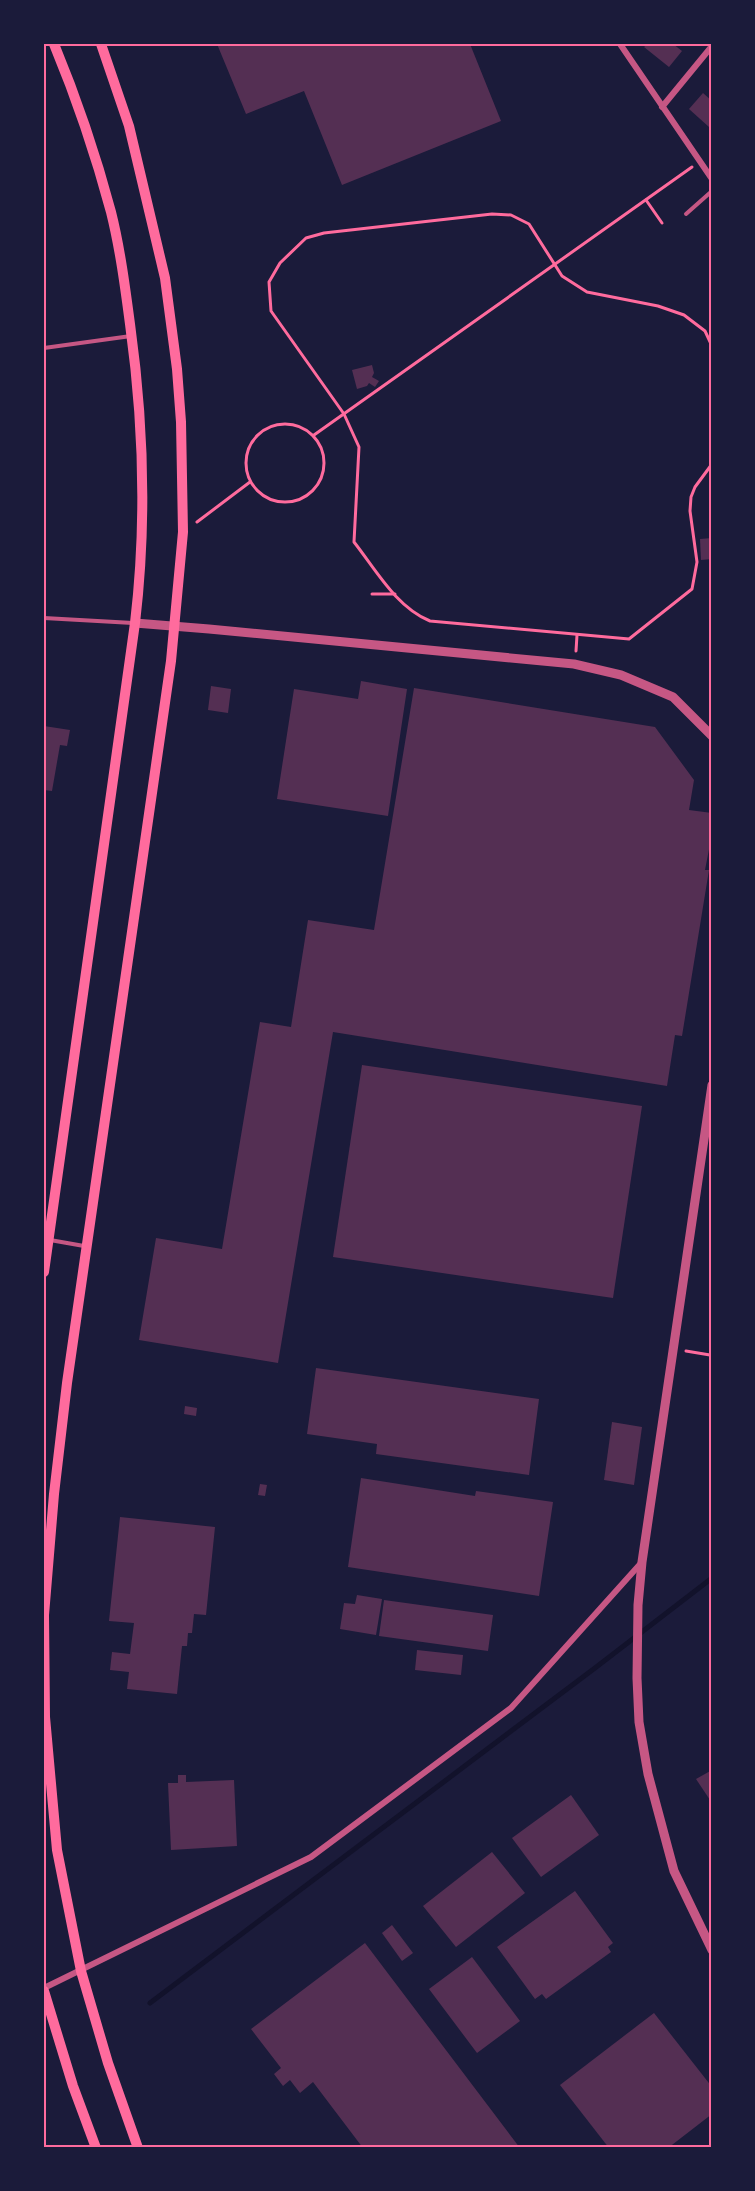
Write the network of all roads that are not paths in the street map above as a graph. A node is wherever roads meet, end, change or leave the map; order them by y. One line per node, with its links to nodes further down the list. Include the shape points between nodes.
1 (54, 44): 9 (main road, via 111,211)
2 (101, 44): 13 (main road, via 129,126 165,278 177,369 183,532)
3 (620, 44): 5 (street)
4 (711, 46): 5 (street)
5 (662, 107): 6 (street)
6 (711, 179)
7 (711, 191): 8 (lane)
8 (686, 214)
9 (132, 336): 10 (lane); 12 (main road, via 143,439 143,521)
10 (44, 348)
11 (44, 618): 12 (lane)
12 (135, 623): 13 (street); 16 (main road)
13 (175, 626): 14 (street, via 574,664 621,675 673,697); 17 (main road)
14 (711, 736)
15 (711, 1085): 19 (street)
16 (46, 1239): 17 (lane); 18 (main road)
17 (87, 1247): 21 (main road, via 59,1449 44,1615 45,1716 57,1850)
18 (44, 1272)
19 (642, 1562): 20 (street, via 637,1678 639,1722 648,1774 674,1871); 21 (street, via 511,1708 310,1857)
20 (711, 1950)
21 (81, 1971): 22 (street); 24 (main road)
22 (44, 1990): 23 (main road)
23 (96, 2148)
24 (138, 2148)

